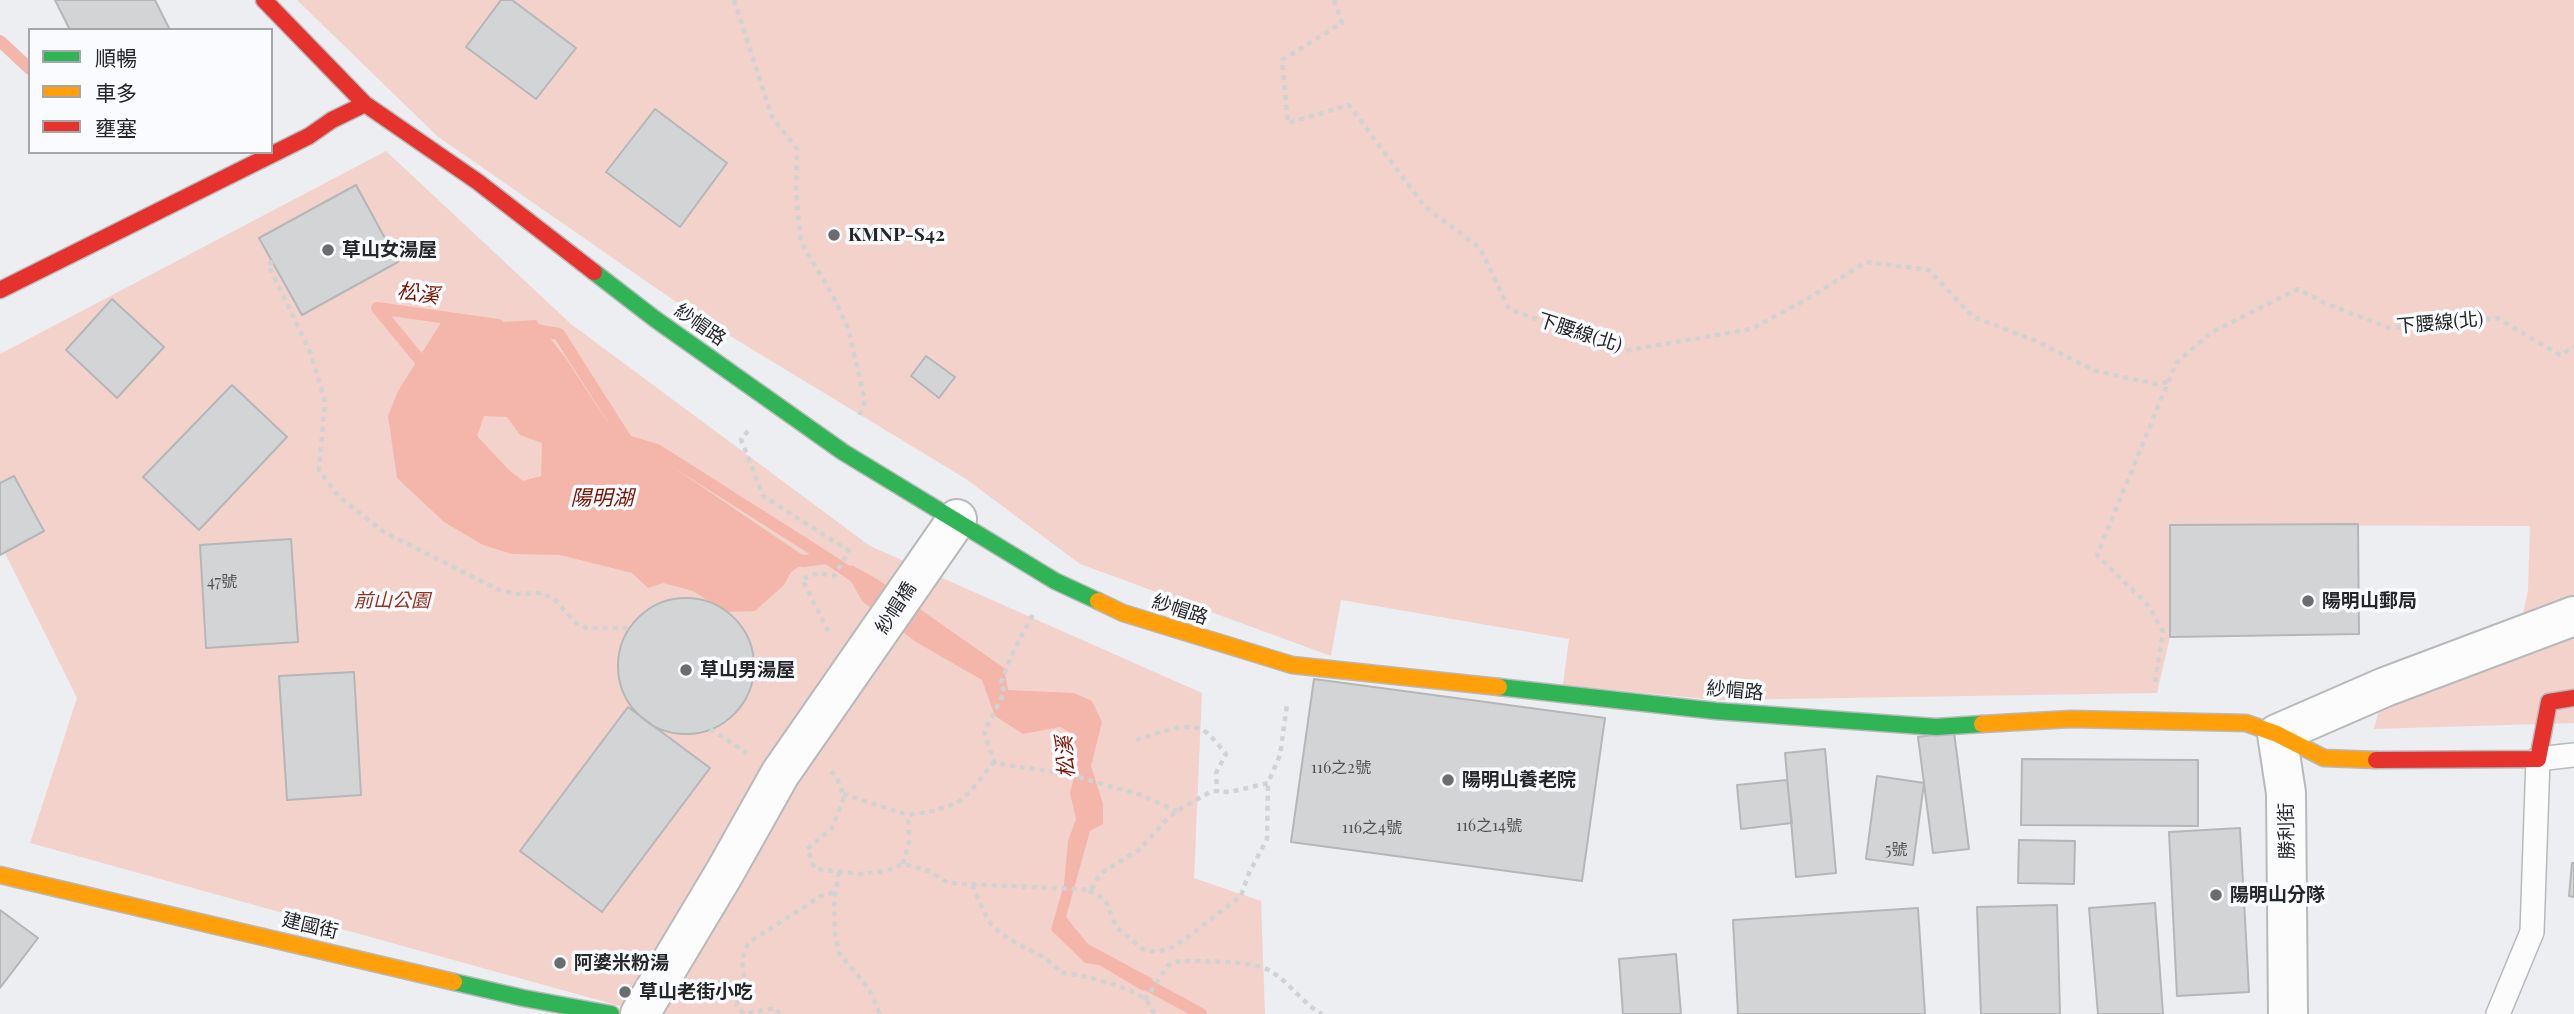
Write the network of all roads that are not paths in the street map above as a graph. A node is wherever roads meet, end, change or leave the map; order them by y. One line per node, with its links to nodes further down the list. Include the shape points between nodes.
1 (264, 0): 2 (street, 紗帽路)
2 (365, 104): 3 (street); 6 (street, 紗帽路, via 843,452)
3 (273, 154)
4 (273, 154): 5 (street)
5 (0, 290)
6 (957, 519): 9 (street, 紗帽路, via 1055,581 1122,613 1293,665 1717,711 1936,727 2071,719 2246,723); 16 (street, 紗帽橋, via 780,774)
7 (2574, 615): 9 (street)
8 (2574, 698): 11 (street, via 2549,702)
9 (2277, 734): 11 (street, 紗帽路, via 2324,758); 17 (street, 勝利街, via 2286,793)
10 (2574, 755): 11 (lane)
11 (2538, 759): 18 (lane, via 2532,932)
12 (0, 875): 13 (street, 建國街)
13 (523, 998): 14 (lane); 15 (street, 建國街)
14 (506, 1014)
15 (611, 1014)
16 (640, 1014)
17 (2288, 1014)
18 (2498, 1014)

